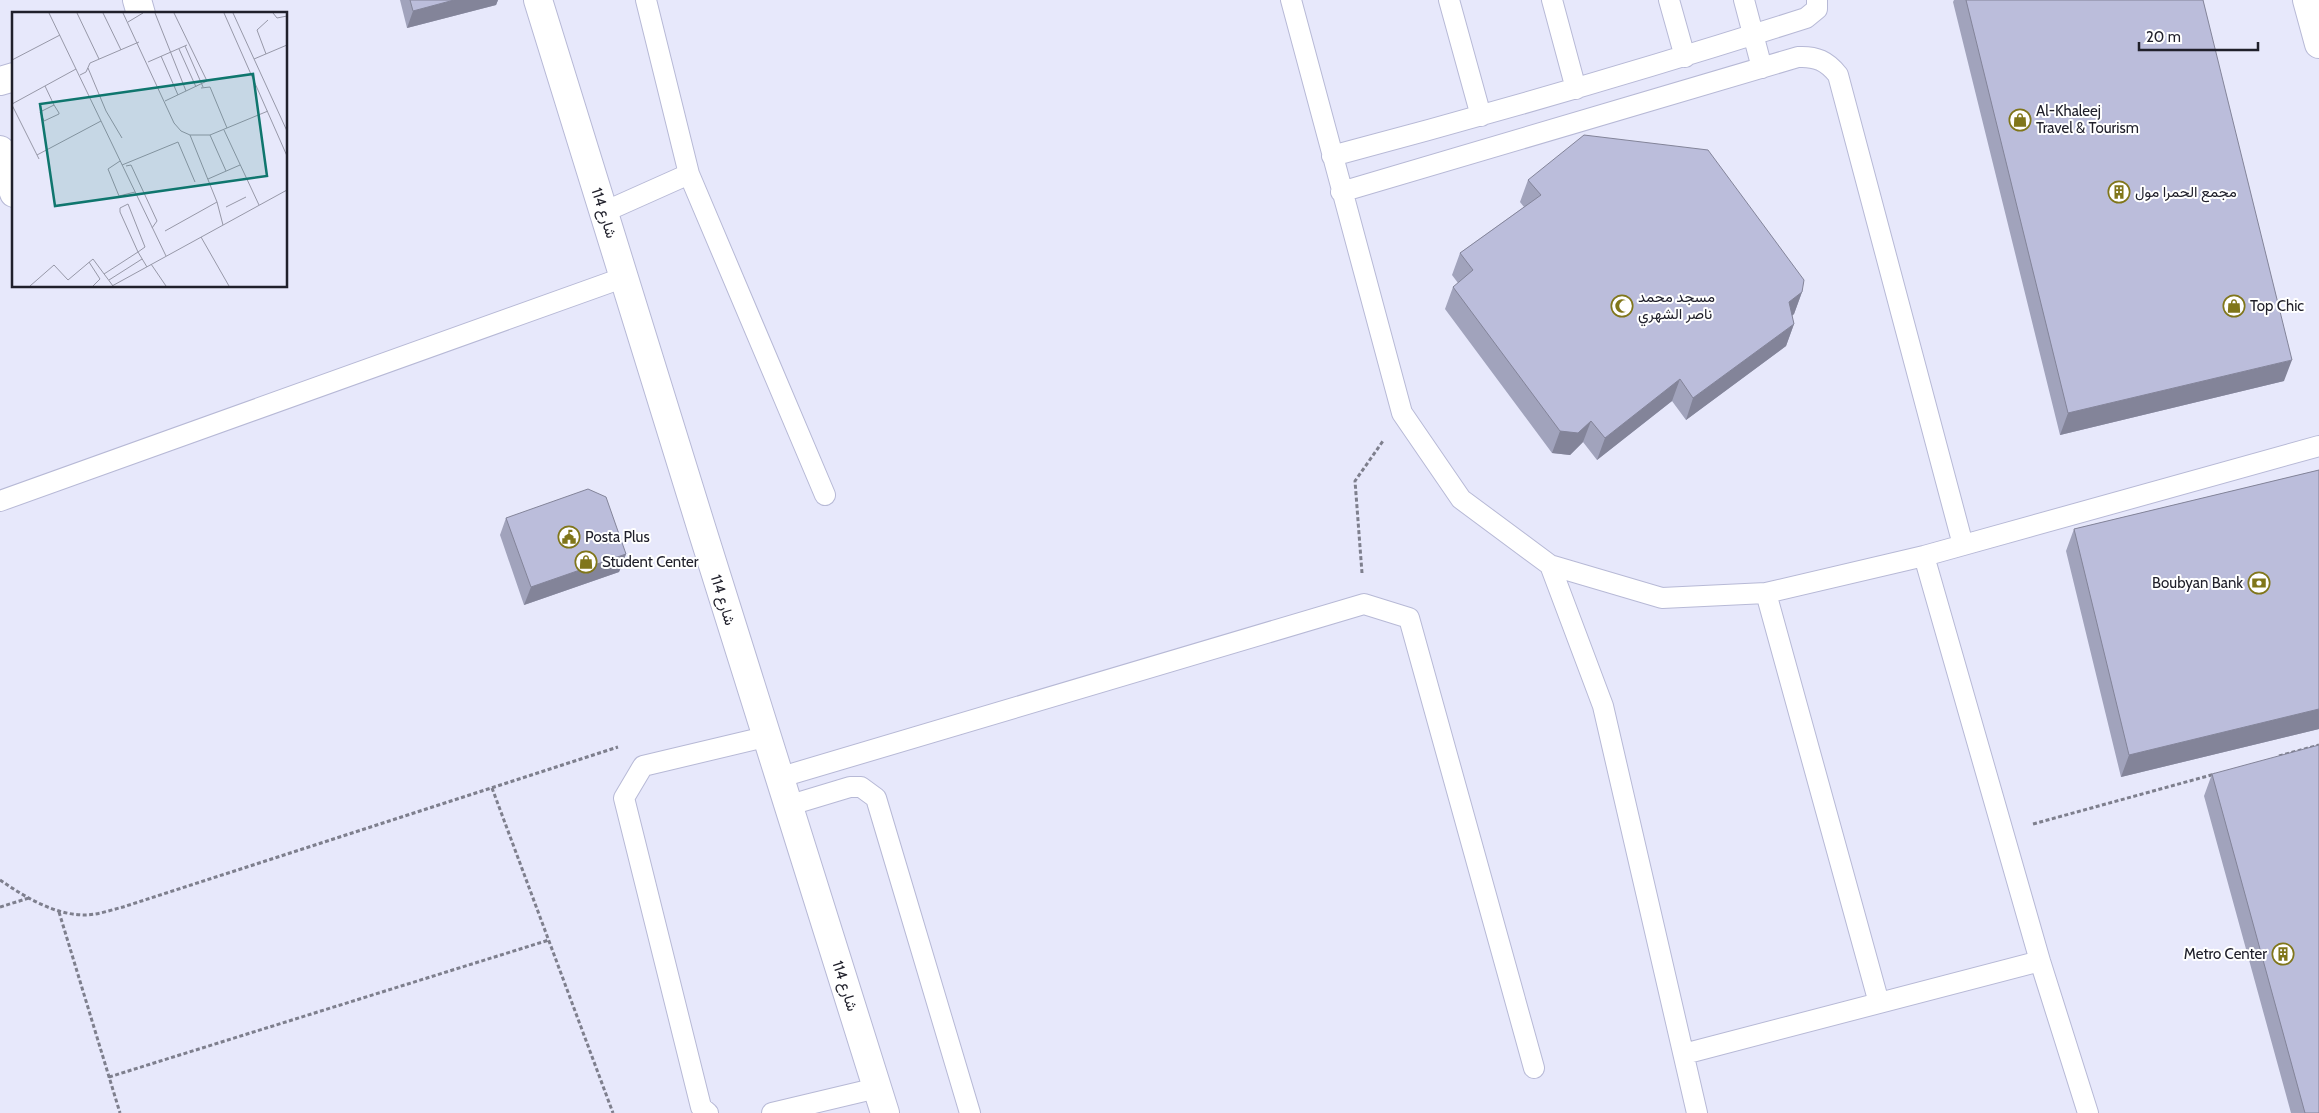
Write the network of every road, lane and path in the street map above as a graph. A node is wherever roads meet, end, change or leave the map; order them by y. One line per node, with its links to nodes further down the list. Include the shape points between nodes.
1 (538, 0): 23 (street, شارع 114)
2 (646, 0): 20 (lane)
3 (1291, 0): 19 (lane)
4 (1449, 0): 17 (lane)
5 (1552, 0): 16 (lane)
6 (1668, 0): 12 (lane)
7 (1744, 0): 10 (lane)
8 (1817, 0): 10 (lane, via 1817,10 1812,15)
9 (2307, 0): 11 (street)
10 (1754, 34): 12 (lane); 13 (lane)
11 (2319, 44)
12 (1685, 57): 16 (lane)
13 (1762, 68): 22 (lane); 29 (lane, via 1811,56 1822,60 1838,75)
14 (12, 77): 15 (street)
15 (0, 81)
16 (1576, 88): 17 (lane)
17 (1481, 116): 19 (lane)
18 (0, 150): 21 (street)
19 (1332, 156): 22 (lane)
20 (689, 174): 23 (lane); 27 (lane)
21 (12, 187)
22 (1341, 192): 25 (lane)
23 (604, 212): 24 (street, شارع 114)
24 (625, 277): 28 (lane); 34 (street, شارع 114)
25 (1402, 413): 31 (lane, via 1461,499); 33 (path, via 1355,481)
26 (2319, 446): 29 (lane)
27 (825, 495)
28 (0, 501)
29 (1963, 545): 30 (lane)
30 (1924, 556): 32 (lane); 42 (lane)
31 (1550, 565): 32 (lane, via 1662,598); 50 (lane, via 1603,706)
32 (1766, 593): 49 (lane)
33 (1364, 604): 39 (lane); 51 (lane, via 1409,618)
34 (765, 737): 39 (street, شارع 114); 56 (lane, via 643,766 624,798 701,1107)
35 (2319, 745): 37 (path)
36 (623, 746): 40 (path)
37 (2271, 758)
38 (2223, 771): 42 (path)
39 (778, 778): 41 (street, شارع 114)
40 (492, 788): 46 (path, via 123,907 86,915); 47 (path)
41 (787, 806): 53 (street, شارع 114); 58 (lane, via 850,787 861,787 876,798)
42 (2003, 832): 48 (lane)
43 (0, 880): 44 (path)
44 (29, 898): 45 (path); 46 (path)
45 (0, 907)
46 (60, 912): 52 (path)
47 (549, 940): 52 (path); 55 (path)
48 (2040, 961): 49 (lane); 60 (lane)
49 (1879, 1003): 50 (lane)
50 (1684, 1054): 59 (lane)
51 (1534, 1068)
52 (109, 1077): 54 (path)
53 (881, 1100): 57 (lane)
54 (120, 1113)
55 (613, 1113)
56 (708, 1113)
57 (772, 1113)
58 (970, 1113)
59 (1697, 1113)
60 (2088, 1113)

